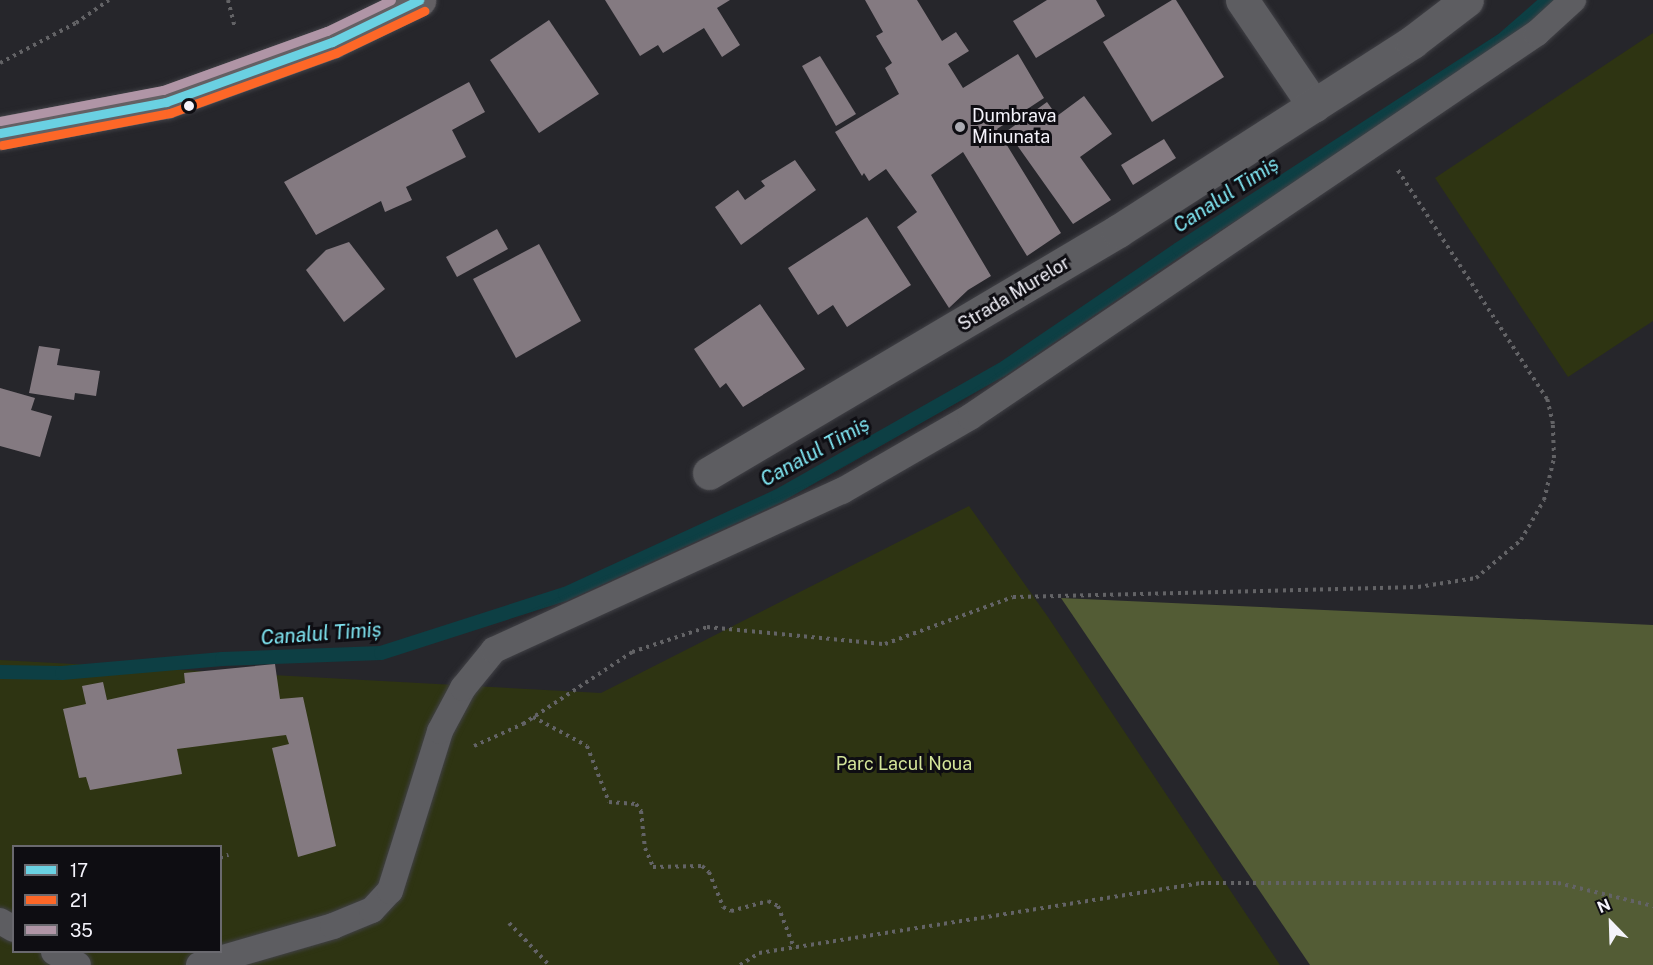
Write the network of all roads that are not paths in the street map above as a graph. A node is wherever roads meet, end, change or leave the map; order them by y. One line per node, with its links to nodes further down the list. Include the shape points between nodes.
1 (419, 0): 6 (street, via 332,42 166,102)
2 (1242, 0): 5 (street)
3 (1467, 0): 5 (street, Strada Murelor)
4 (1573, 0): 10 (lane, via 1537,33 979,411 842,491 494,650 463,688 440,731 390,891 372,910 333,926)
5 (1314, 106): 7 (street, Strada Murelor, via 939,340)
6 (0, 133)
7 (709, 473)
8 (57, 953): 9 (lane)
9 (78, 965)
10 (199, 965)

